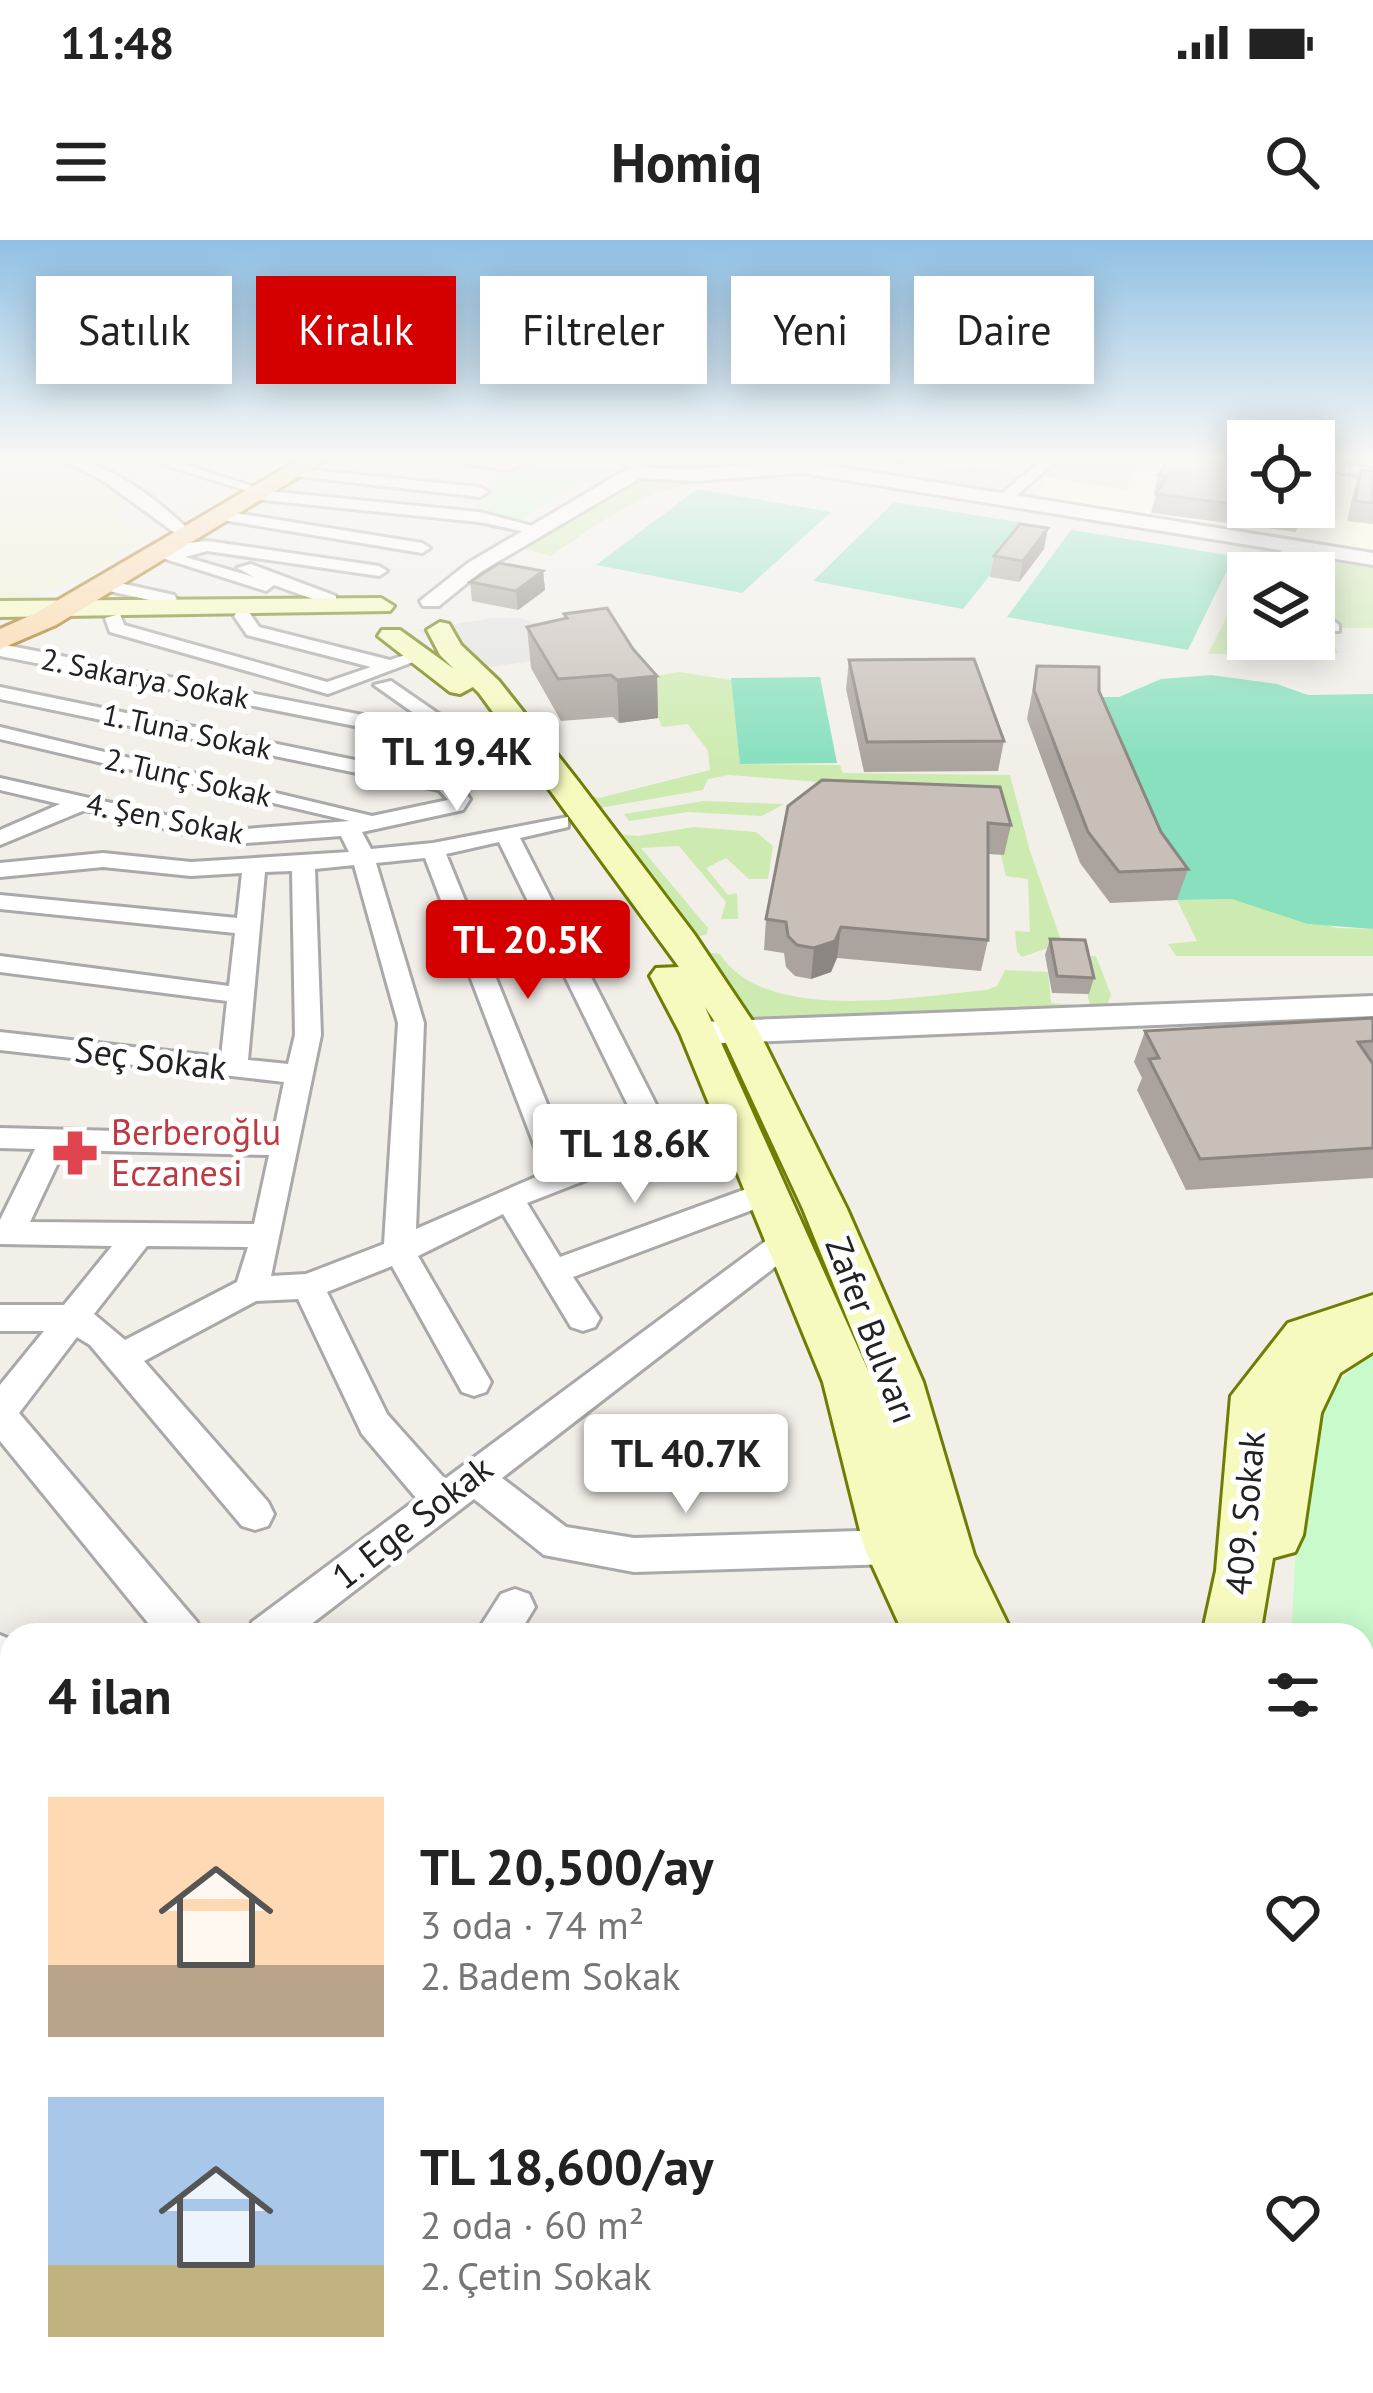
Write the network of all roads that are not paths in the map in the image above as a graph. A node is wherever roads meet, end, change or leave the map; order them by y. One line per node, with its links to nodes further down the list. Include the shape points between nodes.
1 (138, 560): 9 (main road)
2 (150, 560): 7 (street)
3 (179, 560): 11 (street)
4 (303, 560): 8 (street)
5 (400, 560): 8 (street)
6 (485, 560): 15 (street)
7 (137, 562): 9 (main road)
8 (379, 572): 11 (street)
9 (102, 582): 10 (street); 12 (main road); 14 (main road); 14 (main road)
10 (168, 599)
11 (321, 599): 12 (main road); 15 (main road)
12 (127, 613): 13 (main road); 14 (main road); 15 (street, via 116,628 328,688)
13 (243, 616): 15 (main road, via 318,616); 15 (street, via 253,631)
14 (21, 621): 17 (street, 2. Sakarya Sokak)
15 (405, 637): 17 (street); 19 (street, via 436,719); 25 (main road, Zafer Bulvarı, via 466,691); 41 (main road, Zafer Bulvarı, via 448,649 489,687 681,942)
16 (0, 694): 20 (street, 1. Tuna Sokak)
17 (301, 710): 19 (street, 2. Sakarya Sokak); 20 (street)
18 (0, 734): 21 (street, 2. Tunç Sokak)
19 (431, 735): 23 (street, via 430,764)
20 (223, 739): 21 (street); 23 (street, 1. Tuna Sokak)
21 (154, 770): 24 (street); 26 (street, 2. Tunç Sokak)
22 (0, 784): 24 (street, 4. Şen Sokak)
23 (445, 785): 26 (street, 4. Şen Sokak, via 459,799 455,805)
24 (81, 804): 26 (street, 4. Şen Sokak, via 232,837); 28 (street)
25 (560, 822): 27 (street); 41 (main road, Zafer Bulvarı)
26 (363, 824): 30 (street)
27 (506, 833): 29 (street); 36 (street)
28 (0, 838)
29 (433, 850): 30 (street); 37 (street)
30 (363, 857): 31 (street); 57 (street, via 411,1023)
31 (302, 862): 32 (street); 44 (street)
32 (254, 865): 33 (street, via 104,860); 35 (street)
33 (0, 870)
34 (0, 902): 35 (street)
35 (250, 927): 39 (street)
36 (562, 946): 37 (street); 48 (street)
37 (478, 961): 50 (street)
38 (0, 964): 39 (street)
39 (241, 995): 43 (street)
40 (1373, 1006): 41 (street)
41 (719, 1031): 45 (main road, Zafer Bulvarı); 76 (main road, Zafer Bulvarı, via 824,1209 898,1382 947,1558)
42 (0, 1040): 43 (street, Seç Sokak)
43 (234, 1067): 44 (street, Seç Sokak)
44 (302, 1075): 49 (street)
45 (733, 1112): 48 (street); 51 (main road, Zafer Bulvarı)
46 (0, 1138): 47 (street)
47 (54, 1139): 49 (street); 53 (street)
48 (659, 1139): 50 (street)
49 (285, 1144): 54 (street)
50 (562, 1178): 52 (street)
51 (768, 1192): 56 (main road, Zafer Bulvarı); 58 (street)
52 (509, 1198): 57 (street); 58 (street)
53 (4, 1233): 55 (street)
54 (267, 1235): 55 (street); 60 (street)
55 (136, 1238): 63 (street)
56 (790, 1239): 69 (street, 1. Ege Sokak); 72 (main road, Zafer Bulvarı, via 848,1382)
57 (399, 1251): 59 (street); 67 (street)
58 (553, 1272): 64 (street)
59 (308, 1286): 60 (street); 70 (street, via 374,1424)
60 (251, 1289): 66 (street)
61 (1373, 1314): 77 (main road, 409. Sokak, via 1306,1337 1256,1396)
62 (0, 1318): 63 (street)
63 (74, 1318): 66 (street); 68 (street)
64 (584, 1318)
65 (1373, 1330): 78 (main road, 409. Sokak, via 1322,1359 1295,1413)
66 (122, 1358): 71 (street)
67 (474, 1382)
68 (0, 1413): 73 (street)
69 (476, 1473): 70 (street, 1. Ege Sokak); 72 (street, via 557,1543 634,1555)
70 (441, 1500): 74 (street, 1. Ege Sokak)
71 (255, 1514)
72 (892, 1547): 75 (main road, Zafer Bulvarı)
73 (173, 1623)
74 (282, 1623)
75 (927, 1623)
76 (978, 1623)
77 (1233, 1623)
78 (1267, 1623)

